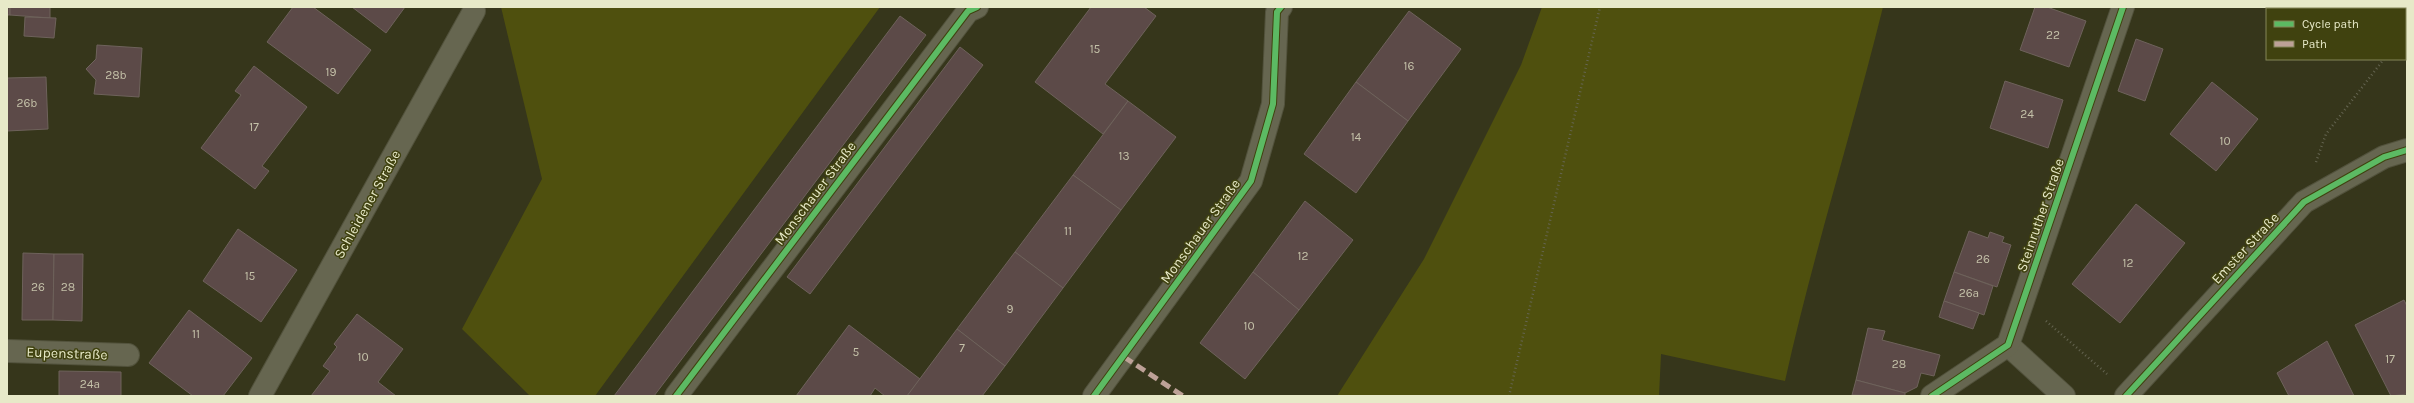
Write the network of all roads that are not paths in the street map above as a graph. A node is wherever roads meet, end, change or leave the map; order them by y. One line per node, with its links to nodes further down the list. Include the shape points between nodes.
1 (977, 7): 11 (street, Monschauer Straße, via 968,11)
2 (2123, 7): 6 (street, Steinruther Straße)
3 (1277, 9): 12 (street, Monschauer Straße, via 1273,104 1251,181)
4 (474, 11): 10 (street, Schleidener Straße)
5 (2407, 150): 9 (street, Emster Straße, via 2384,157 2304,202)
6 (2008, 345): 13 (street); 14 (street)
7 (7, 351): 8 (street, Eupenstraße)
8 (128, 355)
9 (2126, 395)
10 (260, 396)
11 (676, 396)
12 (1094, 396)
13 (1932, 396)
14 (2064, 396)

